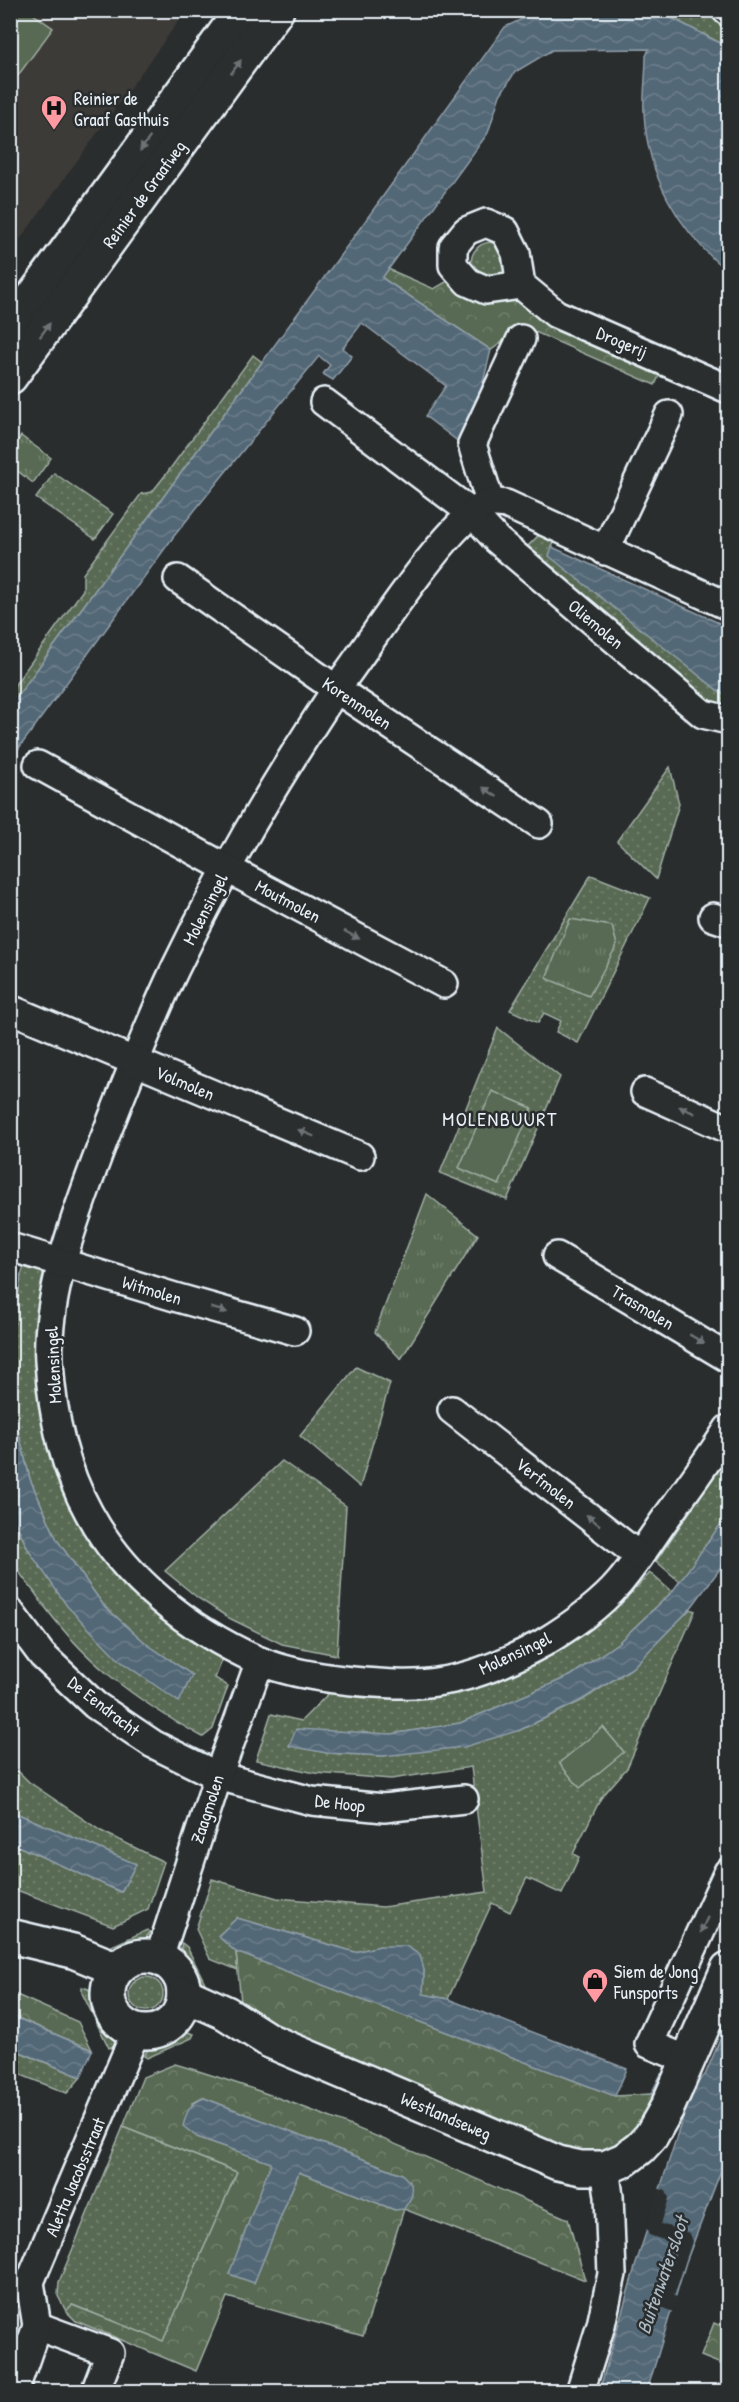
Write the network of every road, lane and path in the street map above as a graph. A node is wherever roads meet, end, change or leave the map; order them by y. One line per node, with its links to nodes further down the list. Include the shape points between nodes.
1 (242, 10): 4 (street, Reinier de Graafweg, one-way to 4)
2 (277, 10): 6 (street, Reinier de Graafweg, one-way to 2)
3 (521, 285): 7 (street, Drogerij, via 556,314)
4 (10, 329)
5 (521, 339): 10 (street, Oliemolen, via 472,444)
6 (10, 377)
7 (729, 389)
8 (324, 402): 10 (street, Oliemolen)
9 (669, 415): 11 (street)
10 (482, 508): 11 (street, Oliemolen, via 507,504); 14 (street, Molensingel, via 440,546); 15 (street, Oliemolen, via 497,540 703,714)
11 (605, 551): 13 (street, Oliemolen)
12 (178, 579): 14 (street, Korenmolen)
13 (729, 606)
14 (336, 689): 17 (street, Korenmolen, one-way to 14); 18 (street, Molensingel)
15 (729, 720)
16 (38, 765): 18 (street, Moutmolen)
17 (539, 824)
18 (226, 868): 19 (street, Moutmolen, one-way to 19); 21 (street, Molensingel, via 174,971)
19 (444, 984)
20 (10, 1009): 21 (street, Volmolen)
21 (135, 1061): 24 (street, Volmolen, one-way to 21); 27 (street, Molensingel)
22 (645, 1092): 23 (street, one-way to 22)
23 (729, 1129)
24 (360, 1156)
25 (10, 1247): 27 (street, Witmolen)
26 (557, 1256): 29 (street, Trasmolen, one-way to 29)
27 (62, 1263): 28 (street, Witmolen, one-way to 28); 34 (street, Molensingel, via 51,1318 49,1358 58,1429 88,1513 115,1554 181,1618)
28 (295, 1331)
29 (729, 1358)
30 (452, 1410): 32 (street, Verfmolen, one-way to 30)
31 (729, 1429): 32 (street, Molensingel)
32 (639, 1556): 34 (street, Molensingel, via 620,1583 587,1614 541,1644 493,1667 454,1678 398,1685 348,1681 302,1674)
33 (10, 1612): 35 (street, De Eendracht, via 42,1655 95,1704 153,1744)
34 (260, 1661): 35 (street, Zaagmolen)
35 (218, 1776): 36 (street, De Hoop, via 312,1801 384,1808); 40 (street, Zaagmolen)
36 (464, 1799)
37 (729, 1872): 45 (street, one-way to 45, via 649,2044)
38 (10, 1935): 42 (street, via 73,1951)
39 (10, 1942): 42 (street, via 31,1957)
40 (159, 1958): 42 (street, via 140,1956 124,1963); 43 (street, via 177,1972 183,1983)
41 (729, 1969): 45 (street)
42 (113, 1979): 44 (street, via 108,2000 117,2020)
43 (181, 2006): 44 (street, via 170,2024 154,2032); 46 (street, Westlandseweg, via 226,2013 270,2041 558,2163 581,2168)
44 (136, 2031): 47 (street, Aletta Jacobsstraat)
45 (684, 2067): 46 (street, via 651,2136)
46 (615, 2164): 51 (street, via 609,2196 612,2274)
47 (20, 2278): 48 (street, Aletta Jacobsstraat)
48 (37, 2326): 49 (street, Aletta Jacobsstraat); 50 (street, via 110,2353)
49 (14, 2391)
50 (95, 2391)
51 (580, 2391)

